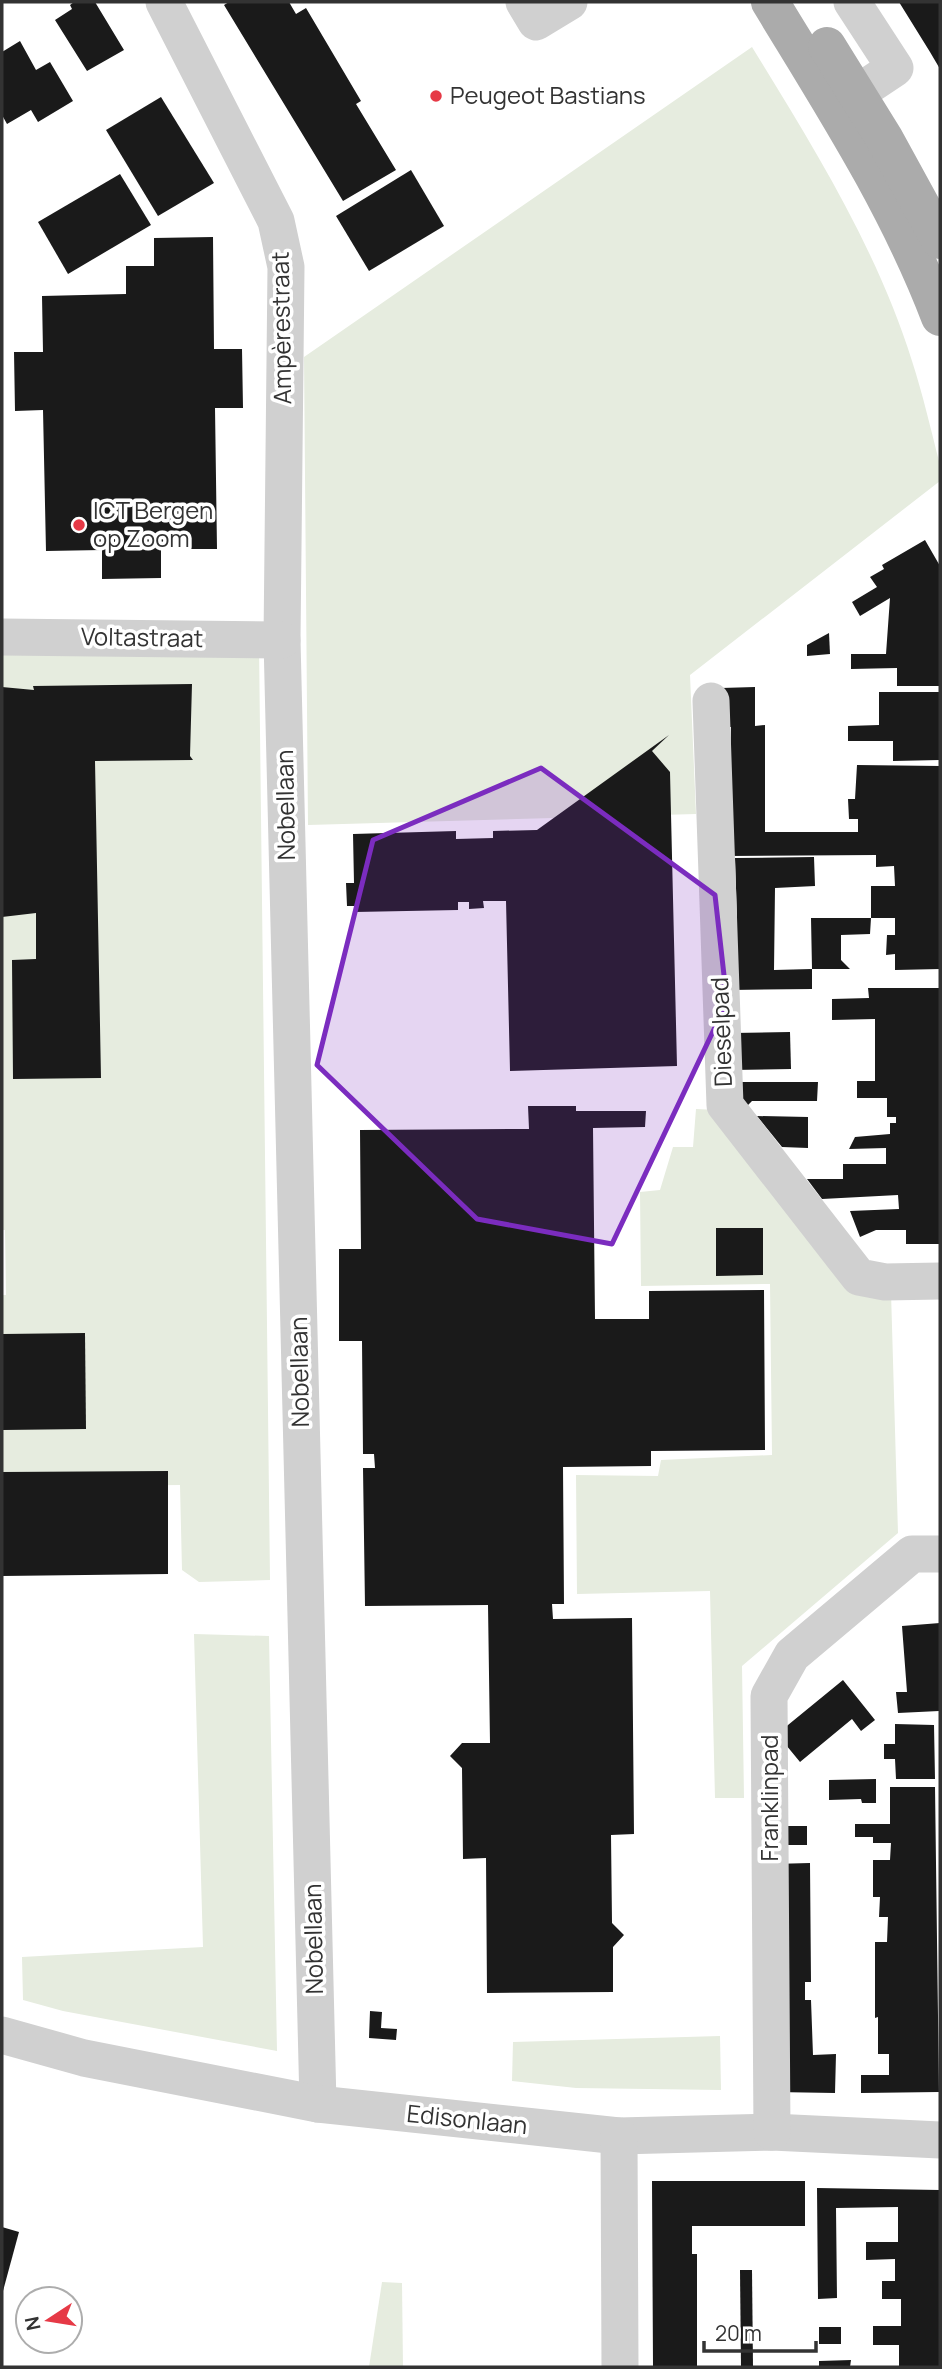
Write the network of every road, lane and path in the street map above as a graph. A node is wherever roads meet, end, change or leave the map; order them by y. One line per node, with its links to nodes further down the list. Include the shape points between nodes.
1 (164, 2): 11 (street, Ampèrestraat, via 276,221 286,267)
2 (524, 2): 3 (street, via 536,22)
3 (569, 2)
4 (770, 2): 7 (main road)
5 (799, 2): 7 (main road)
6 (852, 2): 7 (street, via 895,68)
7 (846, 101): 8 (main road); 9 (main road, via 916,253)
8 (940, 240)
9 (940, 317)
10 (2, 637): 11 (street, Voltastraat)
11 (282, 640): 16 (street, Nobellaan)
12 (711, 701): 13 (street, Dieselpad, via 725,1105 859,1277 885,1282)
13 (940, 1281)
14 (926, 1554): 17 (street, Franklinpad, via 792,1655 769,1696)
15 (2, 2035): 16 (street, Edisonlaan, via 83,2058)
16 (318, 2104): 18 (street, Edisonlaan)
17 (772, 2132): 18 (street, Edisonlaan); 19 (street, Edisonlaan)
18 (619, 2136): 20 (street)
19 (940, 2140)
20 (620, 2367)

